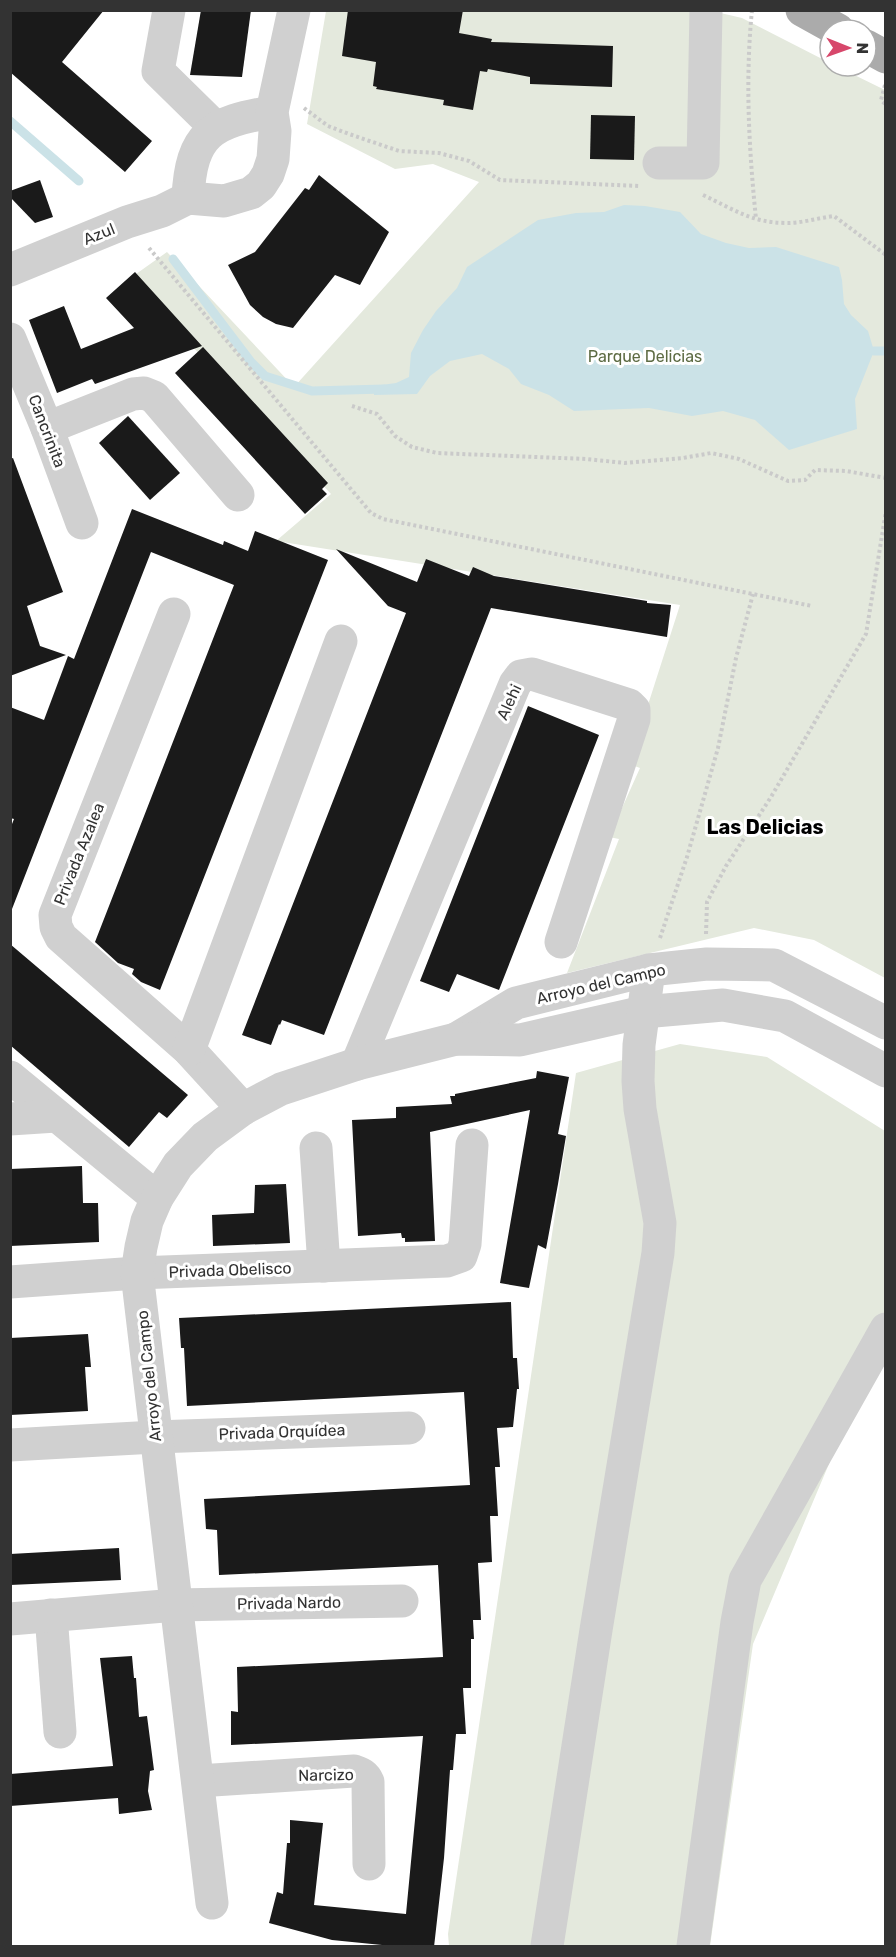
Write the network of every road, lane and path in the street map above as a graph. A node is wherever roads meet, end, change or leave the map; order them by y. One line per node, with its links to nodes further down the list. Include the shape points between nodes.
1 (170, 10): 10 (street, via 158,71)
2 (294, 10): 8 (street)
3 (706, 10): 11 (street, via 703,163)
4 (752, 10): 14 (path, via 747,56)
5 (802, 10): 6 (main road)
6 (818, 19)
7 (885, 85): 9 (path, via 881,100)
8 (274, 102): 10 (street); 11 (path, via 309,111 328,126 399,151 439,153 469,161 500,180); 13 (street, via 276,145 261,185 231,200)
9 (885, 105)
10 (216, 128): 13 (street, via 205,136 194,156)
11 (652, 174)
12 (696, 192): 14 (path)
13 (188, 198): 15 (street, Azul)
14 (756, 219): 16 (path, via 788,223 834,216)
15 (128, 222): 17 (street, Azul); 25 (path, via 371,513 383,519)
16 (885, 255)
17 (10, 270)
18 (10, 339): 20 (street, Cancrinita)
19 (352, 406): 21 (path, via 377,414 395,436 412,447 437,453 625,463 711,453 739,459 788,481 805,480 815,471 846,471)
20 (47, 428): 22 (street, via 144,393 154,397); 24 (street, Cancrinita)
21 (885, 478)
22 (237, 495)
23 (885, 511): 30 (path, via 866,634 707,902)
24 (82, 523)
25 (753, 594): 26 (path); 31 (path, via 718,748)
26 (812, 606)
27 (174, 614): 35 (street, Privada Azalea, via 55,915 62,937)
28 (341, 641): 35 (street)
29 (561, 942): 36 (street, Alehi, via 634,710 532,674 521,676 515,684)
30 (707, 964): 31 (street, Arroyo del Campo); 33 (street, Arroyo del Campo, via 774,965)
31 (649, 970): 32 (street); 34 (street, Arroyo del Campo, via 516,1003)
32 (643, 1012): 34 (street, Arroyo del Campo, via 520,1040); 37 (street, Arroyo del Campo, via 723,1005 785,1016); 60 (street, via 638,1081 660,1223 658,1253)
33 (885, 1023)
34 (456, 1039): 36 (street, Arroyo del Campo)
35 (189, 1050): 39 (street, Privada Azalea)
36 (357, 1064): 39 (street, Arroyo del Campo, via 281,1089)
37 (885, 1071)
38 (10, 1077): 40 (street)
39 (243, 1109): 44 (street, Arroyo del Campo, via 205,1137 178,1165)
40 (56, 1116): 41 (street); 44 (street)
41 (10, 1119)
42 (472, 1145): 45 (street, Privada Obelisco, via 465,1244 460,1256 447,1262)
43 (316, 1148): 45 (street)
44 (157, 1198): 46 (street, Arroyo del Campo, via 147,1221)
45 (324, 1266): 46 (street, Privada Obelisco)
46 (137, 1273): 47 (street, Privada Obelisco); 50 (street, Arroyo del Campo)
47 (10, 1282)
48 (885, 1329): 61 (street, via 745,1580)
49 (409, 1428): 50 (street, Privada Orquídea)
50 (155, 1437): 51 (street, Privada Orquídea); 53 (street, Arroyo del Campo)
51 (10, 1445)
52 (402, 1601): 53 (street, Privada Nardo)
53 (176, 1605): 54 (street, Privada Nardo); 57 (street, Arroyo del Campo)
54 (51, 1615): 55 (street, Privada Nardo); 56 (street)
55 (10, 1618)
56 (60, 1732)
57 (198, 1781): 58 (street, Narcizo, via 354,1771 362,1774 368,1782); 59 (street, Arroyo del Campo)
58 (369, 1864)
59 (212, 1903)
60 (548, 1947)
61 (693, 1947)

